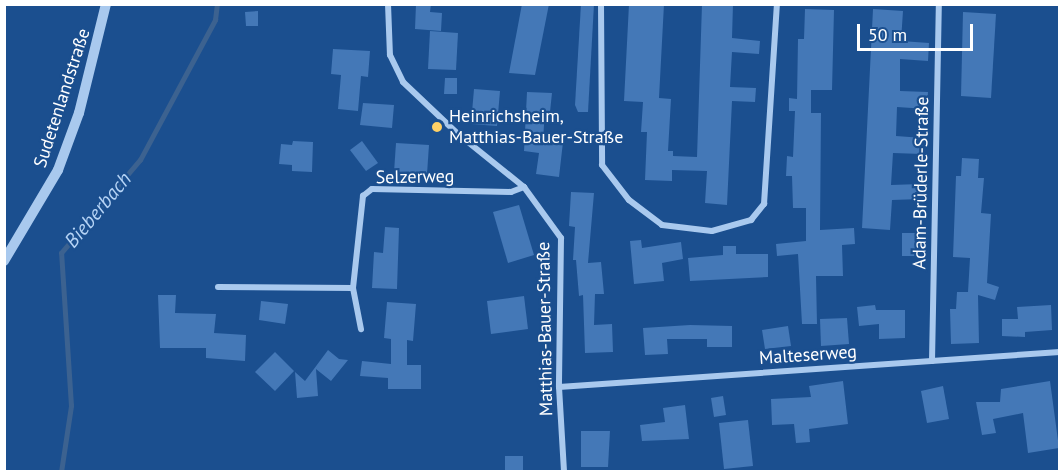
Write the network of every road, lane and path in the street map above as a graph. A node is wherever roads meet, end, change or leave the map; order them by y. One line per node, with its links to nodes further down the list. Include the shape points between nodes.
1 (106, 4): 7 (street, Sudetenlandstraße, via 79,112 58,171)
2 (388, 4): 6 (street, Matthias-Bauer-Straße, via 390,55 402,82)
3 (601, 4): 4 (street, via 602,165 628,200 662,225 712,231 751,220 764,204)
4 (777, 4)
5 (939, 4): 12 (street, Adam-Brüderle-Straße)
6 (524, 187): 9 (street, Selzerweg, via 511,192 372,189 363,196); 13 (street, Matthias-Bauer-Straße, via 561,238)
7 (4, 261)
8 (218, 287): 9 (street)
9 (353, 288): 10 (street, Selzerweg)
10 (361, 329)
11 (1059, 352): 12 (street, Malteserweg)
12 (933, 361): 13 (street, Malteserweg)
13 (559, 387): 14 (street, Matthias-Bauer-Straße)
14 (564, 471)

